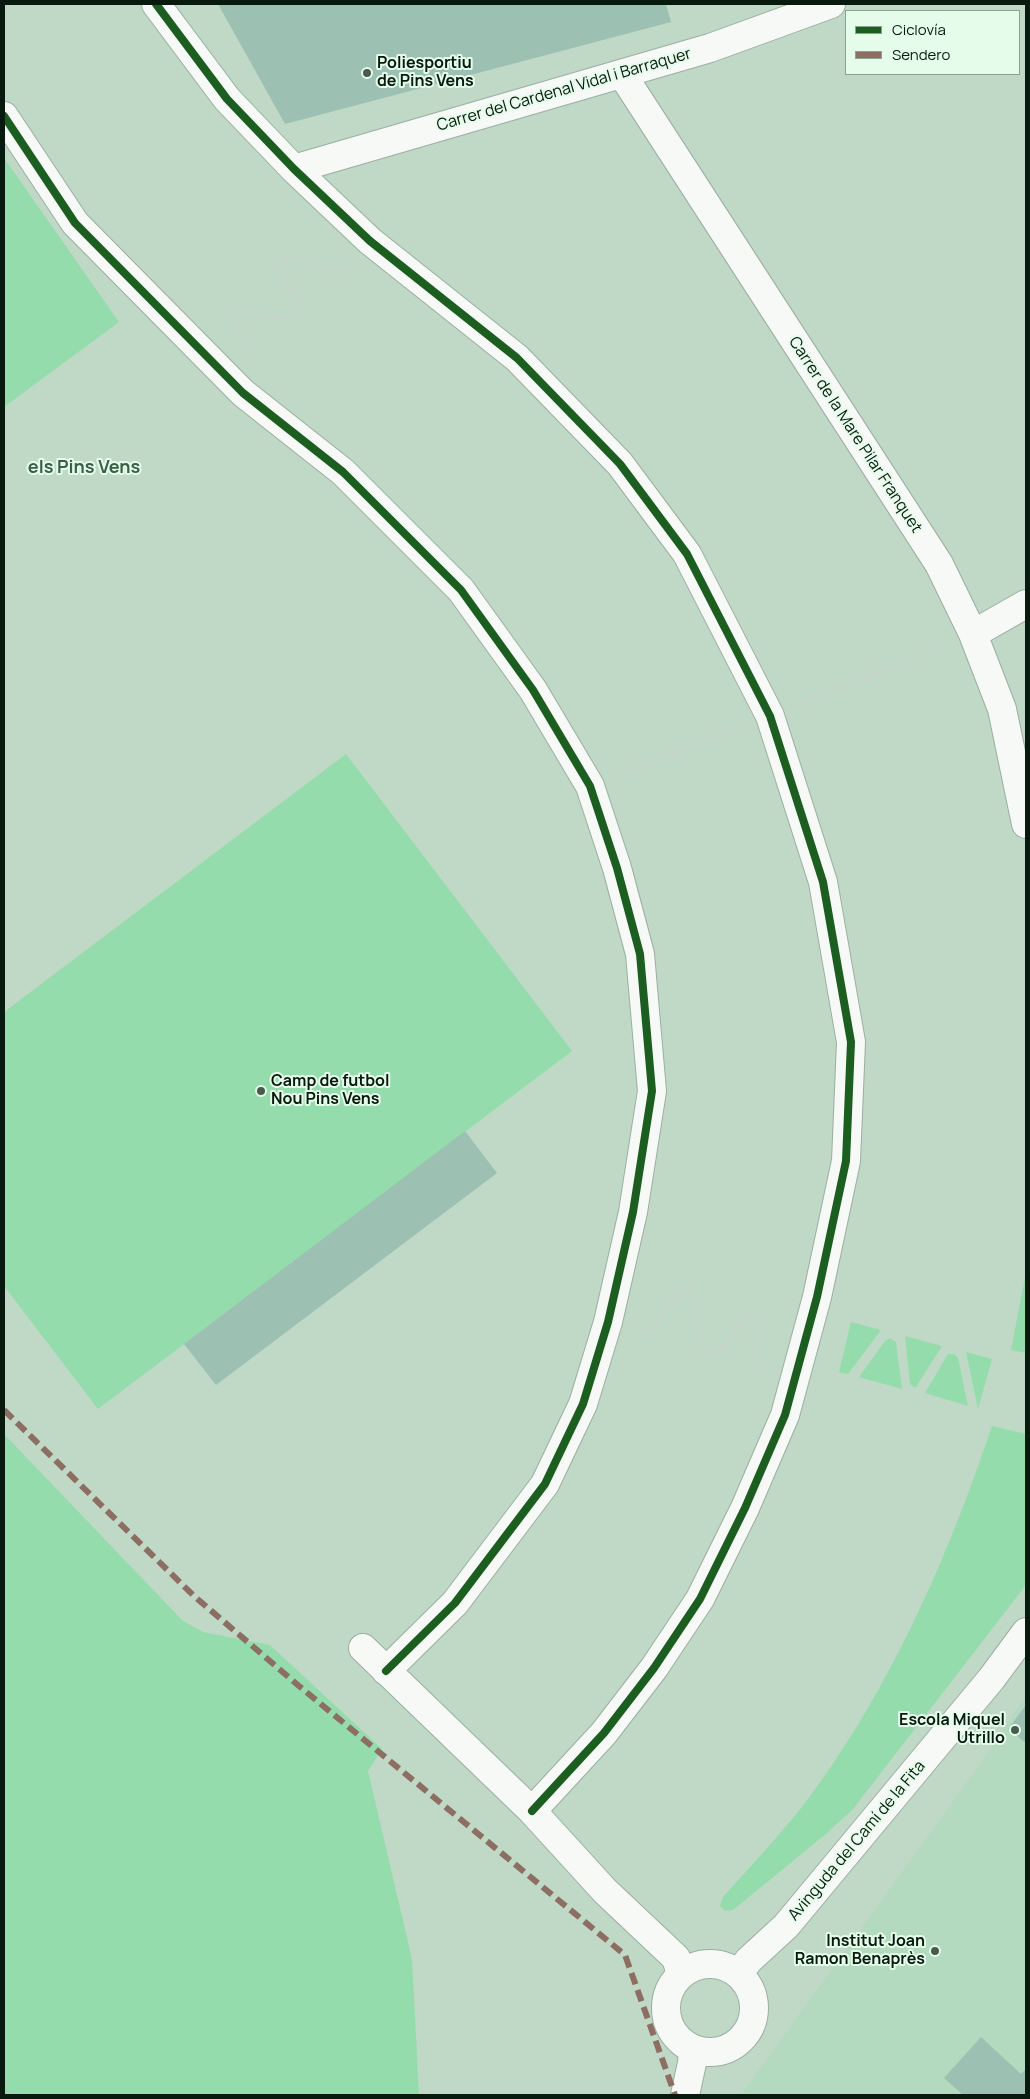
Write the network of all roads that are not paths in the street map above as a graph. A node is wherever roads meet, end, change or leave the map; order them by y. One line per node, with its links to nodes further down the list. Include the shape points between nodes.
1 (156, 4): 5 (street, via 227,99)
2 (831, 4): 3 (street, Carrer del Cardenal Vidal i Barraquer, via 710,48)
3 (622, 74): 5 (street, Carrer del Cardenal Vidal i Barraquer); 7 (street, Carrer de la Mare Pilar Franquet, via 939,564)
4 (4, 116): 11 (street, via 76,223 242,393 343,472 461,590 534,690 590,786 640,954 652,1091 633,1212 607,1326 584,1404 545,1484 455,1602)
5 (294, 169): 12 (street, via 370,241 517,358 620,464 688,554 770,716 823,882 851,1042 846,1161 817,1297 785,1415 745,1508 700,1598 654,1668 604,1733)
6 (1026, 604): 7 (street)
7 (973, 634): 8 (street, Carrer de la Mare Pilar Franquet, via 1002,709)
8 (1026, 824)
9 (1026, 1632): 14 (street, Avinguda del Camí de la Fita, via 992,1678 786,1926)
10 (363, 1648): 11 (street)
11 (386, 1672): 12 (street)
12 (532, 1811): 13 (street, via 605,1891 676,1958)
13 (681, 1974): 14 (street, via 696,1966 713,1964); 15 (street, via 667,1998 668,2022 677,2038)
14 (738, 1974): 15 (street, via 752,1995 752,2024 731,2047 712,2053)
15 (693, 2049): 16 (street)
16 (685, 2095)

